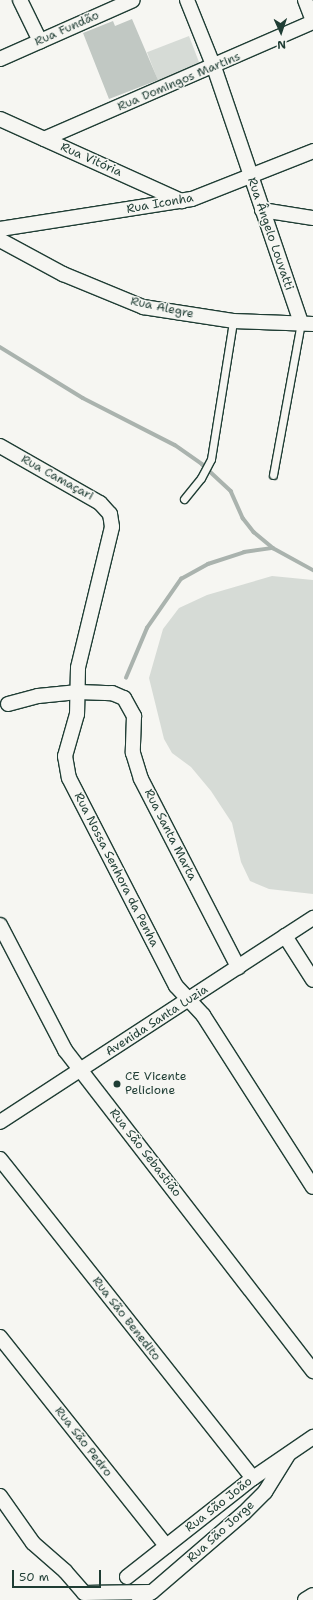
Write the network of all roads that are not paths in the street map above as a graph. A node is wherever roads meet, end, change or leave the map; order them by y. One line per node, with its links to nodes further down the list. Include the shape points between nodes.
1 (20, 0): 6 (street)
2 (133, 0): 6 (street, Rua Fundão)
3 (187, 0): 8 (street, Rua Ângelo Louvatti)
4 (305, 0): 5 (street, Rua Domingos Martins)
5 (313, 22): 8 (street, Rua Domingos Martins)
6 (40, 41): 7 (street, Rua Fundão)
7 (0, 59)
8 (214, 67): 10 (street, Rua Domingos Martins); 12 (street, Rua Ângelo Louvatti)
9 (0, 119): 10 (street, Rua Vitória)
10 (44, 139): 13 (street, Rua Vitória)
11 (313, 151): 12 (street, Rua Iconha)
12 (251, 177): 13 (street, Rua Iconha); 14 (street, Rua Ângelo Louvatti)
13 (182, 201): 16 (street, Rua Iconha)
14 (262, 210): 15 (street); 19 (street, Rua Ângelo Louvatti)
15 (313, 218)
16 (0, 229)
17 (0, 240): 18 (street, Rua Alegre, via 39,263 118,298 173,313)
18 (233, 321): 19 (street, Rua Alegre); 22 (lane, via 211,459 201,478)
19 (307, 324): 21 (lane, Rua Ângelo Louvatti)
20 (0, 446): 23 (street, Rua Camaçari, via 100,503)
21 (273, 475)
22 (184, 499)
23 (110, 514): 24 (street, Rua Nossa Senhora da Penha, via 112,527 80,656)
24 (78, 692): 25 (street, via 38,696); 29 (street, Rua Santa Marta, via 112,693 124,698 134,716 134,753 141,779); 31 (street, Rua Nossa Senhora da Penha, via 77,714 65,756 69,778 176,986)
25 (8, 704)
26 (313, 918): 28 (street, Avenida Santa Luzia)
27 (0, 925): 32 (street, Rua São Sebastião, via 58,1039)
28 (285, 936): 29 (street, Avenida Santa Luzia); 30 (street)
29 (238, 967): 31 (street, Avenida Santa Luzia)
30 (313, 980)
31 (189, 1000): 32 (street, Avenida Santa Luzia); 35 (street, Rua Nossa Senhora da Penha, via 204,1015)
32 (81, 1070): 33 (street, Avenida Santa Luzia); 37 (street, Rua São Sebastião)
33 (0, 1122)
34 (0, 1159): 40 (street, Rua São Benedito)
35 (313, 1187)
36 (0, 1337): 42 (street, Rua São Pedro)
37 (312, 1369)
38 (313, 1437): 39 (street, Rua São João)
39 (290, 1451): 40 (street, Rua São João); 44 (street, Rua São Jorge, via 269,1487 244,1514)
40 (253, 1478): 42 (street, Rua São João)
41 (0, 1496): 44 (street, via 33,1543 65,1571 84,1593)
42 (166, 1546): 43 (street, Rua São João)
43 (127, 1577)
44 (152, 1592): 46 (street, Rua São Jorge)
45 (313, 1595): 47 (street)
46 (139, 1600)
47 (305, 1600)

